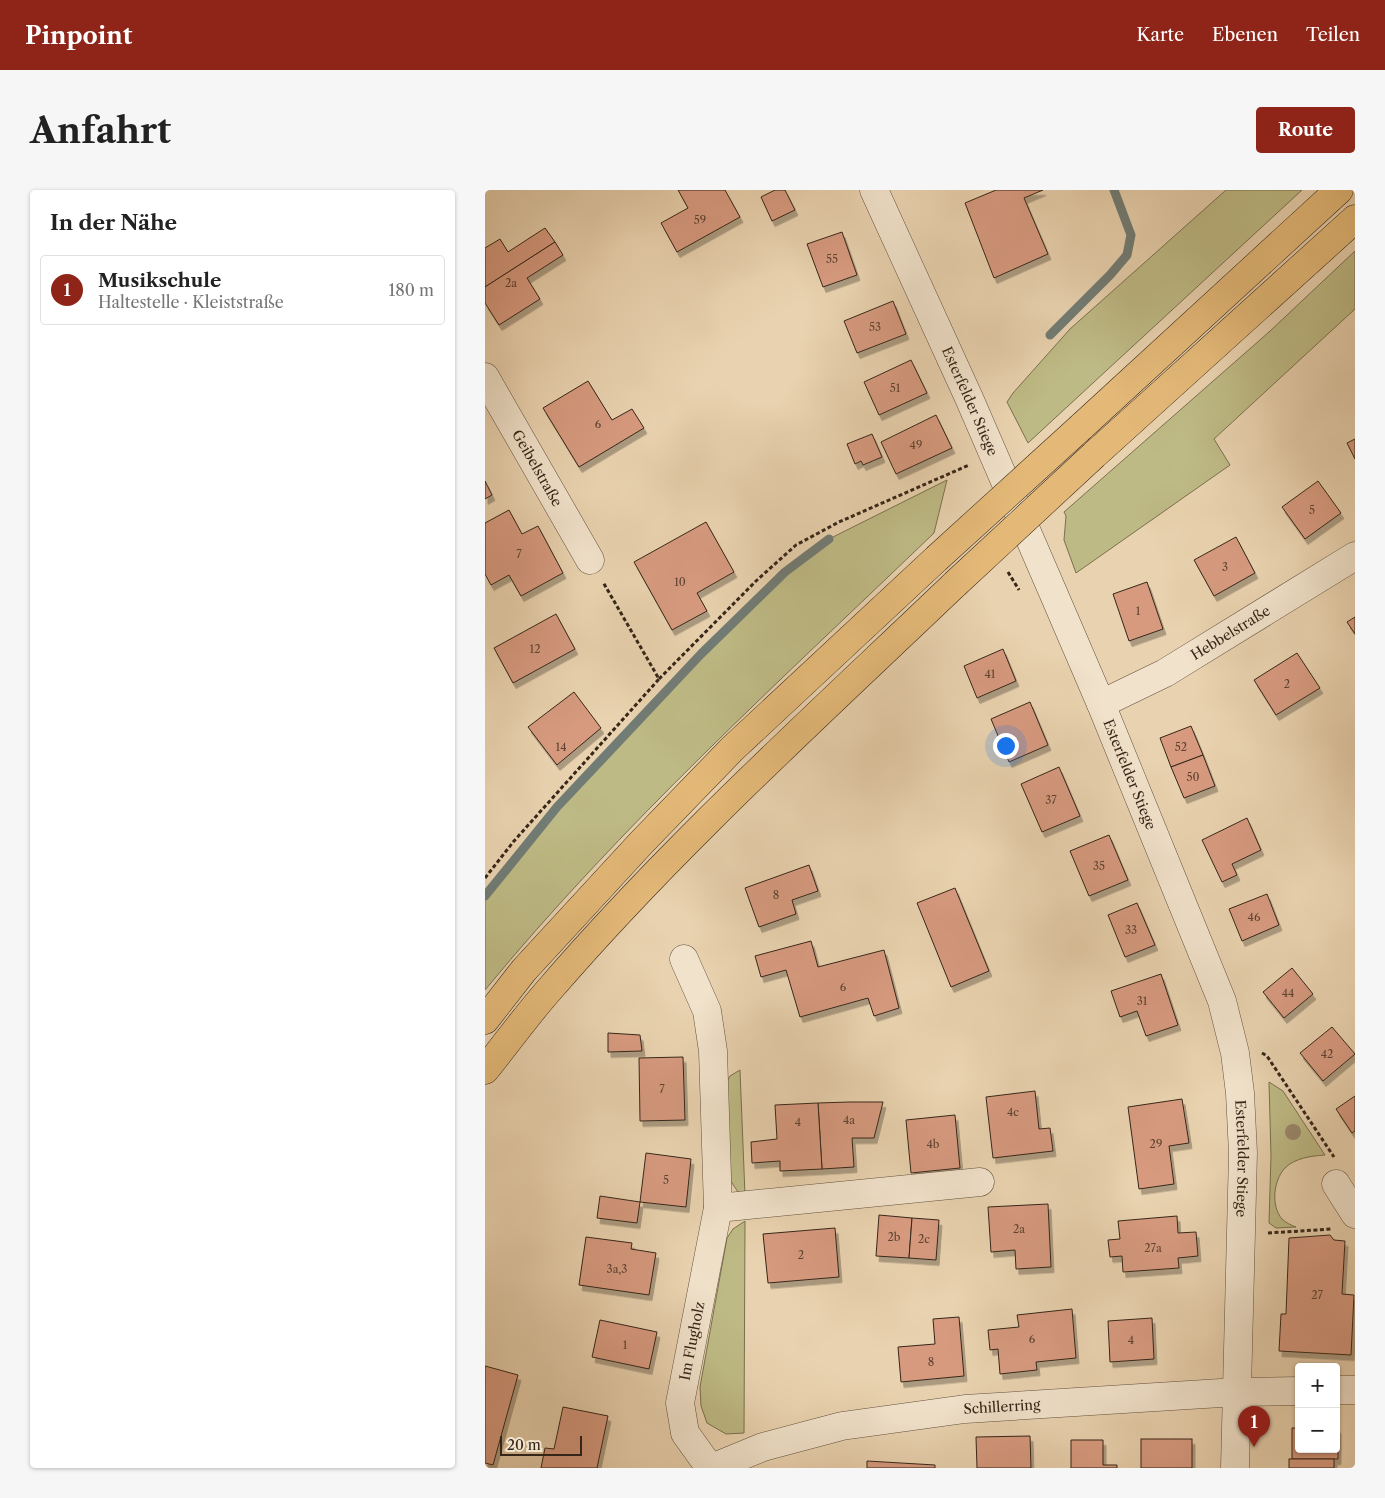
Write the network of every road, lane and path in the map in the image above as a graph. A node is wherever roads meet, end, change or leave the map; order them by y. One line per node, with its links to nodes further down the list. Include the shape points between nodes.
1 (1339, 190): 15 (highway, bridge, via 732,749 530,963)
2 (880, 192): 5 (street, Esterfelder Stiege)
3 (1355, 220): 17 (highway, bridge, via 955,584 768,762 673,855 548,991)
4 (485, 377): 8 (street, Geibelstraße)
5 (982, 460): 6 (path); 11 (path, via 796,544); 12 (street, Esterfelder Stiege)
6 (971, 472)
7 (1355, 556): 12 (street, Hebbelstraße, via 1165,673)
8 (590, 560): 11 (path)
9 (1005, 566): 10 (path)
10 (1021, 592)
11 (659, 679): 13 (path, via 514,841)
12 (1101, 704): 26 (street, Esterfelder Stiege, via 1222,1001 1235,1053 1243,1154)
13 (485, 878)
14 (684, 959): 20 (street, Im Flugholz, via 707,1011 713,1051)
15 (485, 1020)
16 (1259, 1050): 19 (path, via 1267,1056 1335,1158)
17 (485, 1070)
18 (980, 1182): 20 (street)
19 (1336, 1184): 21 (street)
20 (717, 1208): 27 (street, Im Flugholz, via 680,1402 685,1433)
21 (1347, 1221): 22 (path)
22 (1267, 1233)
23 (1340, 1390): 24 (street)
24 (1355, 1390)
25 (1295, 1391): 26 (street, Schillerring)
26 (1237, 1392): 27 (street, Schillerring, via 965,1409 842,1426 763,1447); 28 (street, Esterfelder Stiege)
27 (711, 1468)
28 (1235, 1468)

